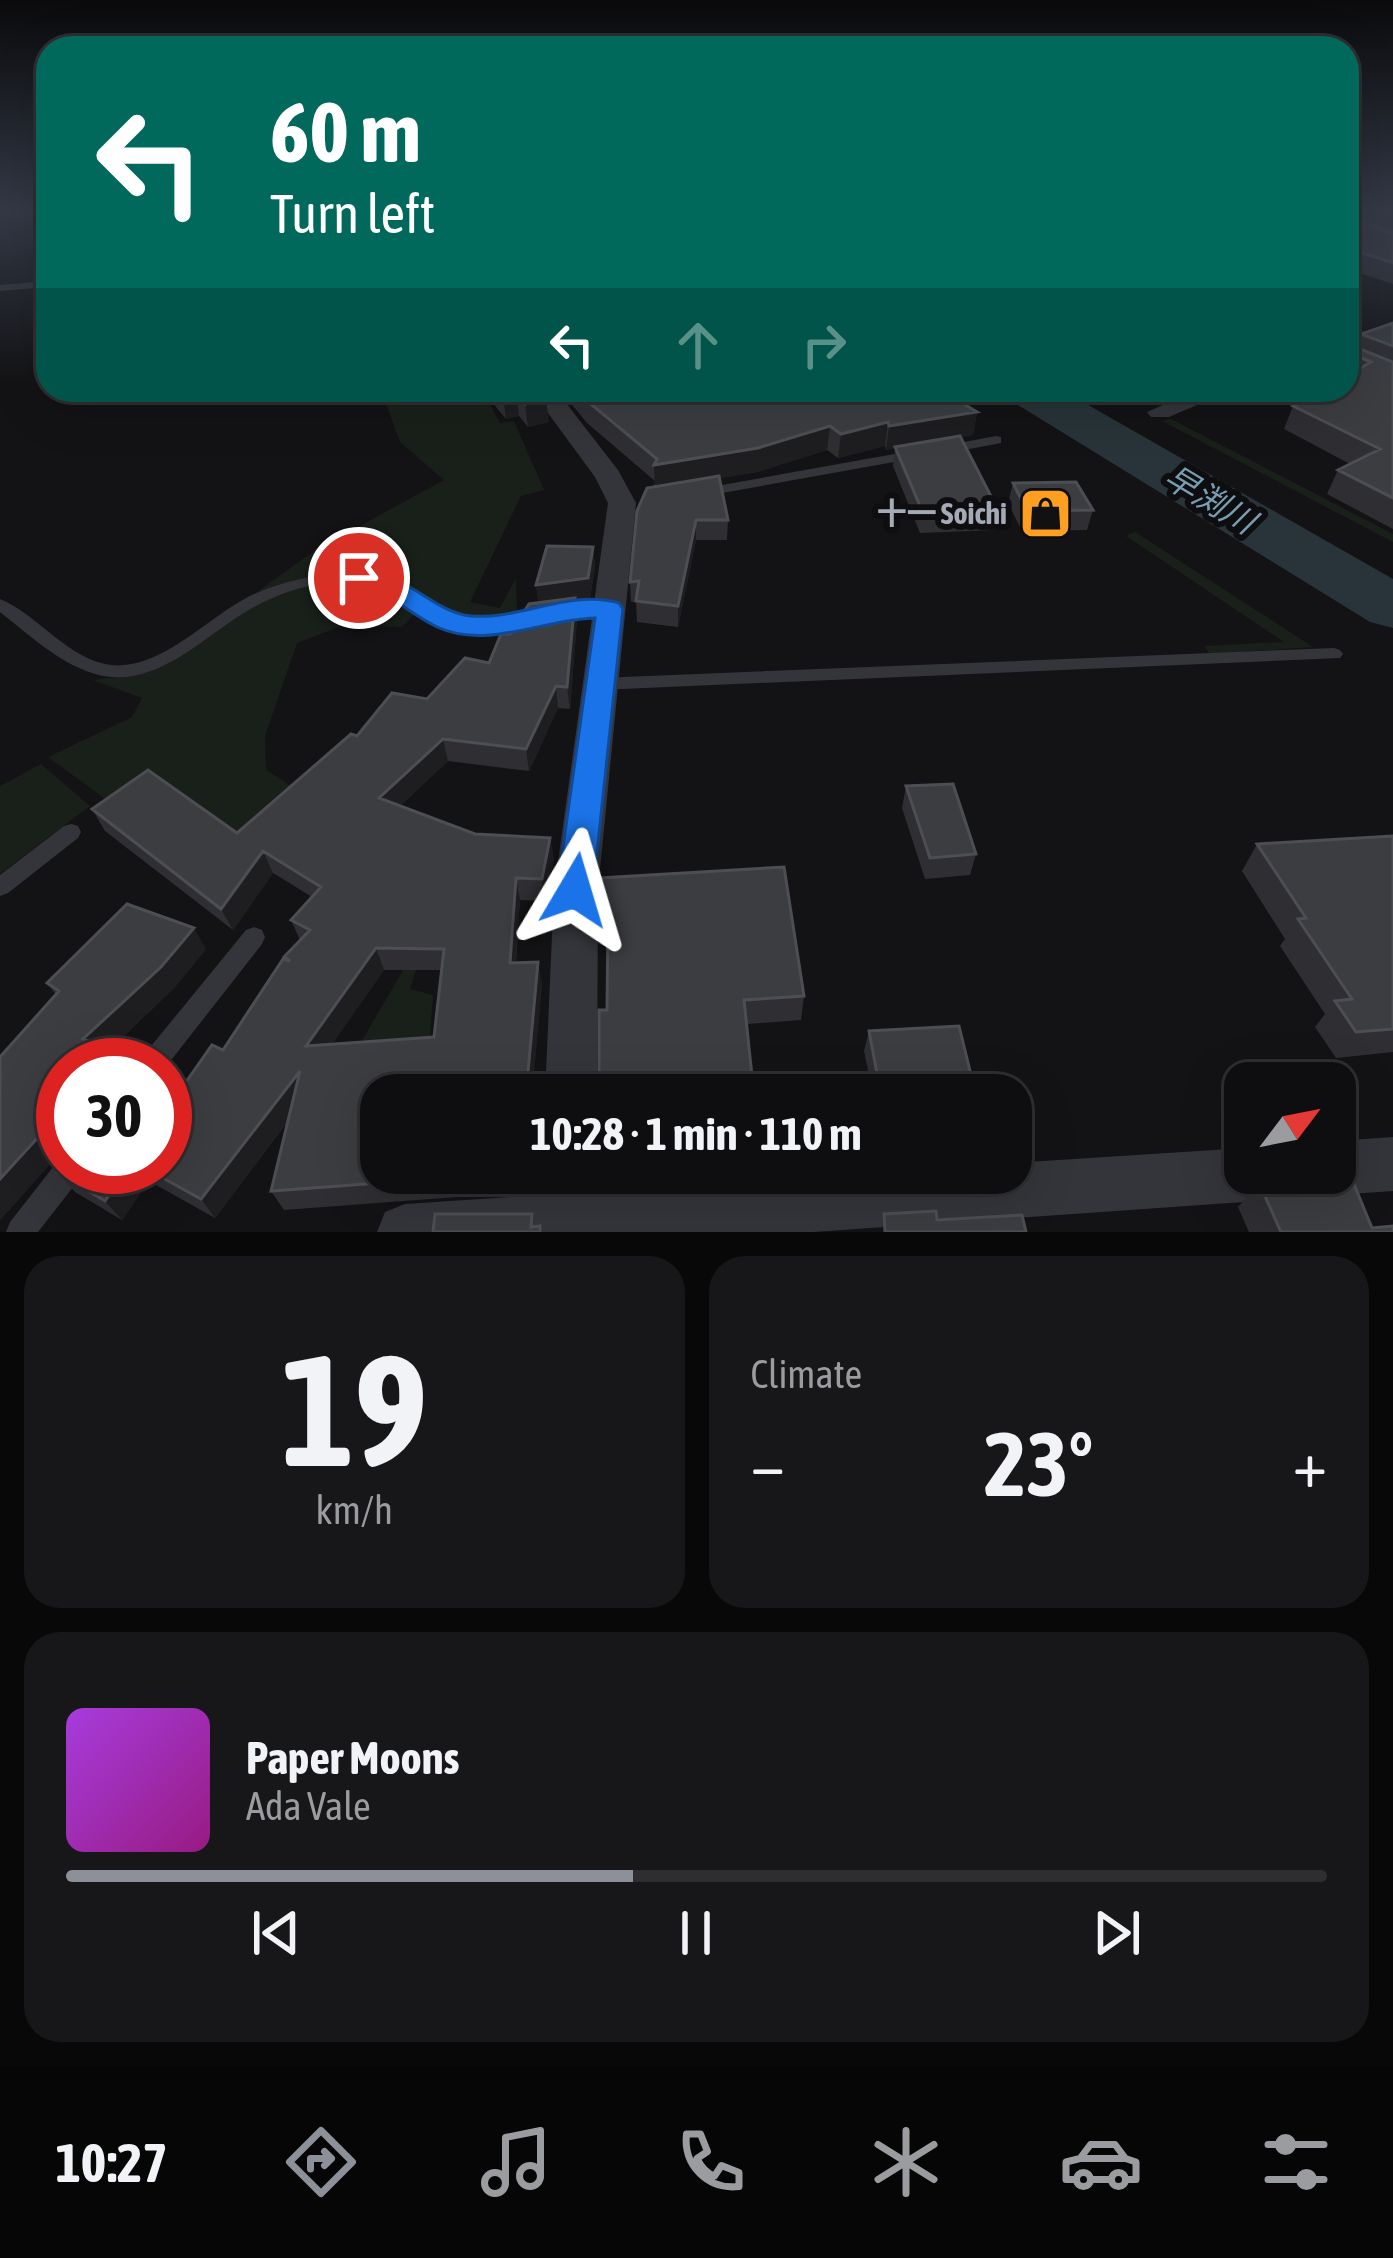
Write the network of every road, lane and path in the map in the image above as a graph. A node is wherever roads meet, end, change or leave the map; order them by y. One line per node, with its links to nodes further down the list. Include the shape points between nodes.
1 (36, 285): 2 (lane)
2 (0, 288)
3 (560, 402): 9 (street, via 633,501)
4 (1187, 402): 5 (street)
5 (1160, 412)
6 (996, 440): 7 (lane)
7 (693, 494)
8 (0, 604): 9 (lane, via 99,669 134,671 240,608 322,579 391,587 448,621 472,625)
9 (610, 609): 11 (street)
10 (1334, 654): 11 (lane)
11 (598, 684): 16 (street, via 575,890)
12 (71, 832): 13 (lane)
13 (0, 887)
14 (254, 937): 15 (lane)
15 (174, 1038)
16 (572, 1074)
17 (1393, 1164): 18 (street)
18 (1356, 1167)
19 (1224, 1178): 22 (street)
20 (50, 1194): 23 (lane)
21 (569, 1208): 22 (street); 24 (street)
22 (855, 1217)
23 (20, 1232)
24 (405, 1232)

